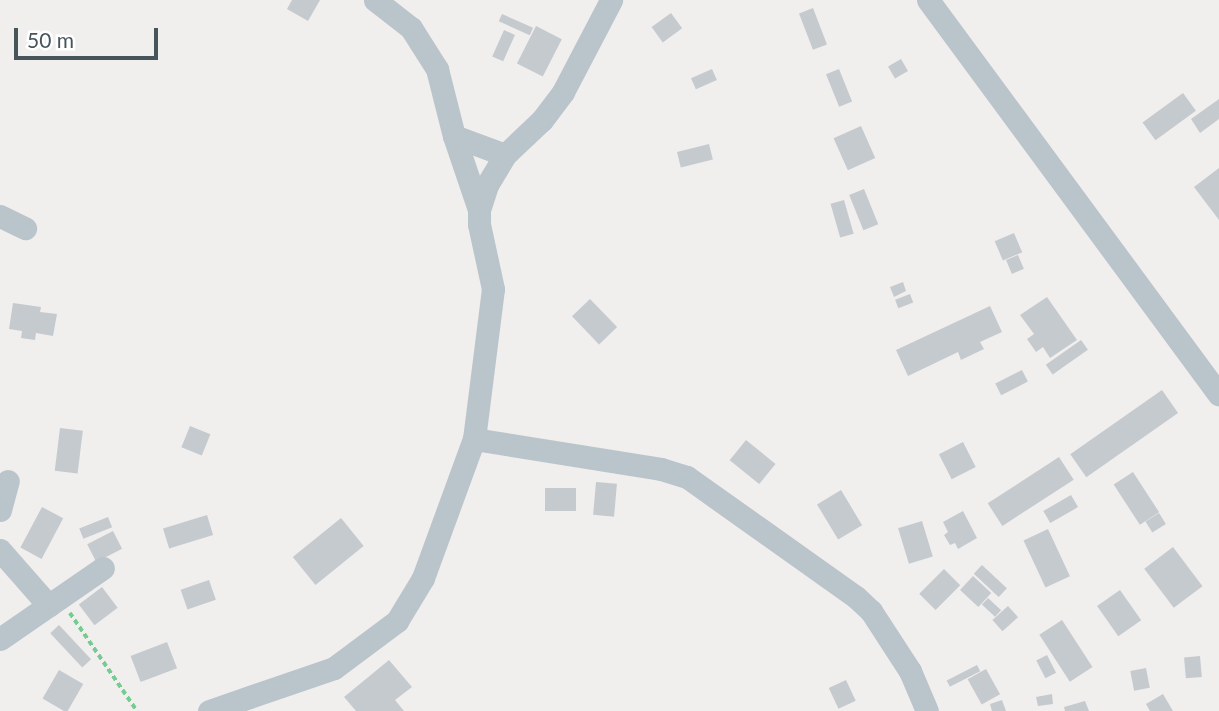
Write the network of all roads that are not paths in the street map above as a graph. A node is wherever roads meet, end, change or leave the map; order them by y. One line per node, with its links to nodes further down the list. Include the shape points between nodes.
1 (375, 0): 4 (street, via 411,28 423,44 437,69)
2 (611, 0): 5 (street, via 563,92 542,120)
3 (928, 0): 9 (street)
4 (454, 136): 5 (street); 6 (street)
5 (505, 155): 6 (street, via 491,176)
6 (479, 210): 10 (street, via 493,289)
7 (0, 216): 8 (street)
8 (25, 228)
9 (1219, 394)
10 (474, 439): 17 (street, via 423,578 397,621 334,667); 18 (street, via 661,468 687,477 871,611 910,671)
11 (8, 481): 12 (street)
12 (0, 510)
13 (0, 550): 15 (street)
14 (103, 568): 15 (street)
15 (49, 606): 16 (street)
16 (0, 639)
17 (209, 711)
18 (926, 711)

